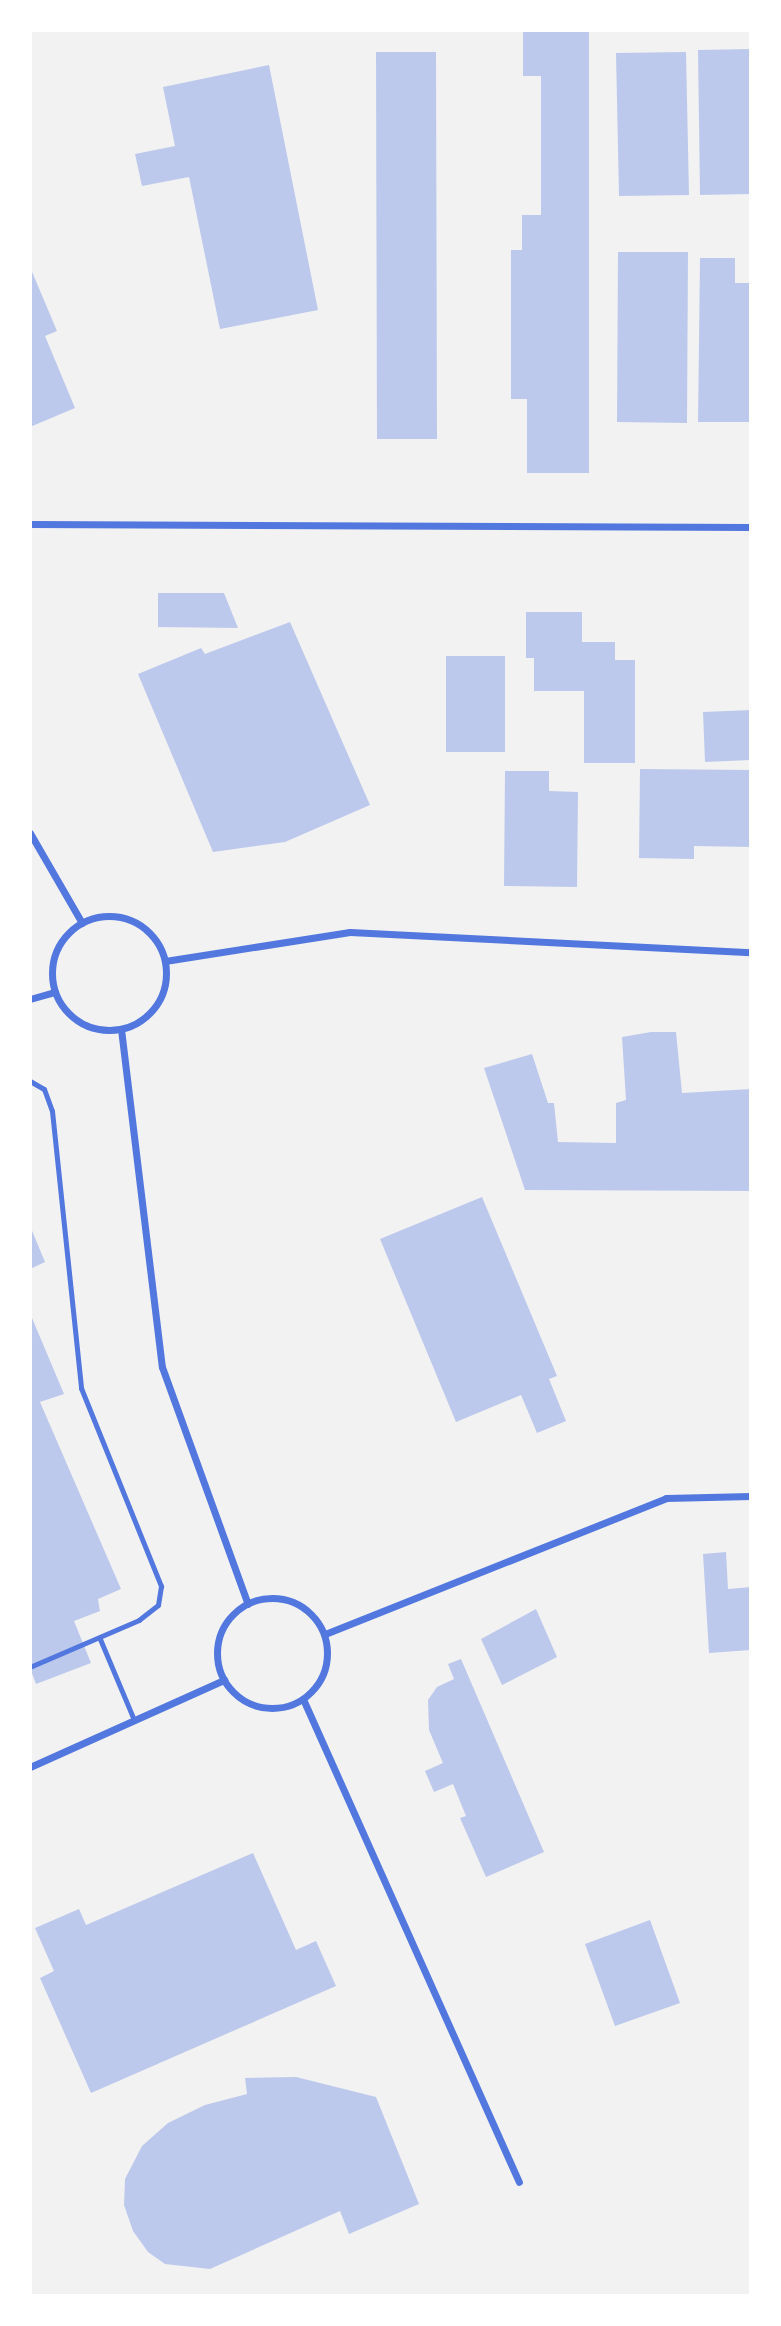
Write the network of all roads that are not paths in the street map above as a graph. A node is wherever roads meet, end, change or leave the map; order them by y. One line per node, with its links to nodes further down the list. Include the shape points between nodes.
1 (30, 524): 2 (street)
2 (751, 527)
3 (30, 833): 4 (street)
4 (82, 923): 6 (street, via 103,916 143,926 158,942); 7 (street, via 66,935 55,952)
5 (751, 952): 6 (street, via 350,932)
6 (165, 961): 9 (street, via 166,984 158,1004 142,1020)
7 (55, 992): 8 (street); 9 (street, via 65,1010 81,1024)
8 (30, 999)
9 (121, 1029): 12 (street, via 162,1367)
10 (30, 1081): 14 (lane, via 44,1089 52,1111 81,1388 161,1586 158,1605)
11 (751, 1496): 13 (street, via 666,1498)
12 (248, 1604): 13 (street, via 265,1599 301,1606); 16 (street, via 223,1629 218,1664)
13 (324, 1634): 17 (street, via 325,1671)
14 (100, 1639): 15 (lane); 18 (lane)
15 (30, 1667)
16 (224, 1680): 17 (street, via 235,1694 260,1706 287,1707); 18 (street)
17 (303, 1699): 20 (street)
18 (134, 1720): 19 (street)
19 (30, 1765)
20 (519, 2182)

